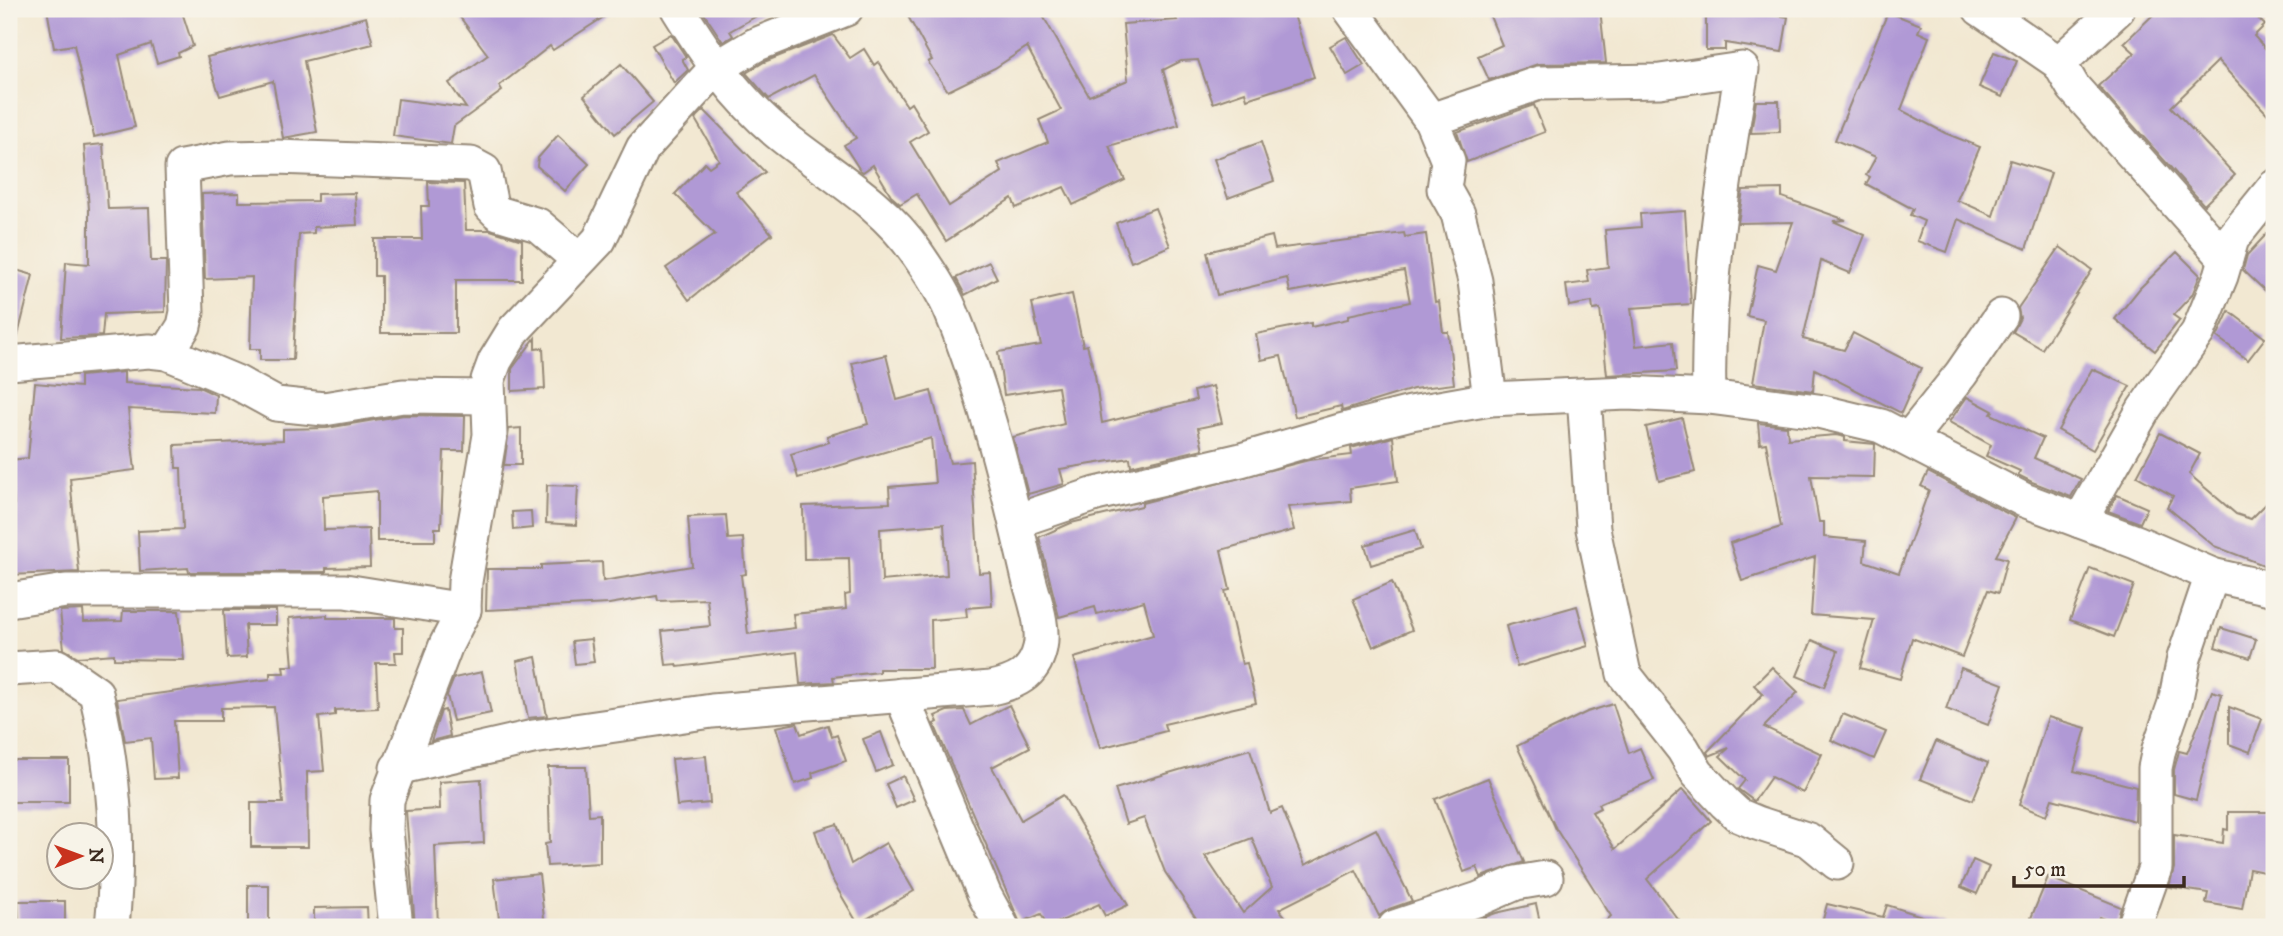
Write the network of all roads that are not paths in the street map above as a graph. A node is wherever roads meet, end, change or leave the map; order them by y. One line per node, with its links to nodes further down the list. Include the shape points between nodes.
1 (678, 9): 7 (street)
2 (846, 9): 7 (street, via 755,45)
3 (1350, 9): 8 (street)
4 (1980, 9): 6 (street)
5 (2118, 9): 6 (street)
6 (2059, 63): 10 (street, via 2073,87)
7 (715, 69): 11 (street, via 643,148 599,240); 21 (street, via 776,131 856,191 916,251 951,312)
8 (1432, 120): 17 (street, via 1539,83 1660,81 1742,69 1715,249); 18 (street, via 1448,161 1444,189 1458,214 1475,281)
9 (2274, 187): 10 (street, via 2232,239)
10 (2226, 259): 20 (street, via 2198,332 2144,409)
11 (579, 260): 13 (street, via 538,225 498,213 491,206 484,171 471,164 276,157 230,158 181,167 187,312); 16 (street, via 514,330 495,361)
12 (2001, 316): 19 (street)
13 (167, 353): 14 (street); 16 (street, via 276,404 324,409 403,396)
14 (9, 363)
15 (1584, 395): 17 (street); 18 (street); 29 (street, via 1593,529 1624,674 1698,773 1732,809 1757,823 1809,840)
16 (488, 397): 25 (street, via 490,435)
17 (1709, 397): 19 (street, via 1818,411 1881,426)
18 (1490, 399): 21 (street, via 1340,430 1241,460 1096,494)
19 (1909, 439): 20 (street, via 2024,500)
20 (2080, 520): 22 (street)
21 (1016, 521): 27 (street, via 1040,625 1040,648 1027,674 1015,683 991,688)
22 (2212, 575): 23 (street); 35 (street, via 2159,749 2155,868)
23 (2274, 589)
24 (9, 600): 25 (street, via 66,591 345,591)
25 (464, 611): 28 (street)
26 (9, 669): 31 (street, via 57,666 96,693 110,755 115,813)
27 (901, 695): 28 (street, via 712,711 533,737); 33 (street)
28 (397, 768): 32 (street, via 387,800 386,830)
29 (1837, 863)
30 (1546, 878): 34 (street, via 1516,883)
31 (112, 927)
32 (396, 927)
33 (1002, 927)
34 (1395, 927)
35 (2134, 927)

